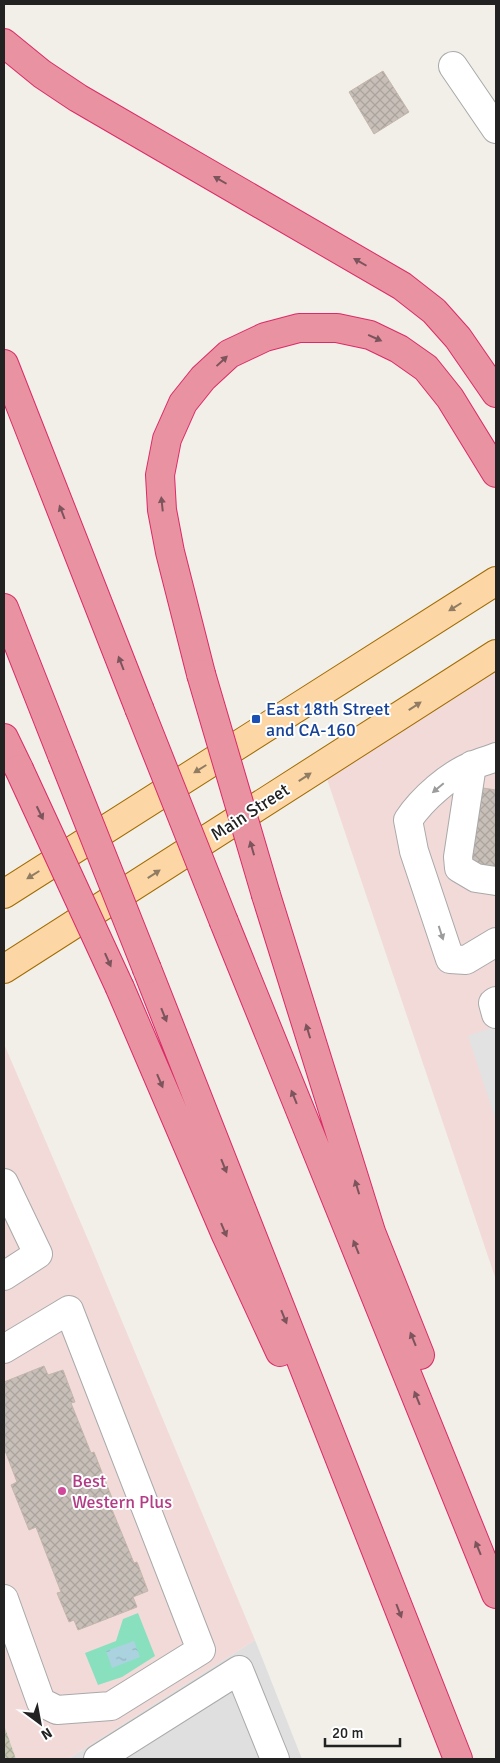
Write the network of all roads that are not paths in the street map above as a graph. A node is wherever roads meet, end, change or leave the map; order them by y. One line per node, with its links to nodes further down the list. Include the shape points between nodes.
1 (4, 43): 5 (highway, one-way to 1, via 458,338 434,311 402,286 78,98)
2 (453, 66): 3 (lane)
3 (496, 129)
4 (4, 364): 23 (highway, one-way to 4, bridge, via 224,922)
5 (496, 393)
6 (496, 473): 21 (highway, one-way to 6, bridge, via 371,1232 201,674 170,552 162,510 160,475 167,439 183,403 203,378 230,354 265,337 299,328 337,328 370,335 399,349 426,368 450,398)
7 (496, 581): 13 (main road, one-way to 13)
8 (4, 608): 22 (highway, one-way to 22, bridge)
9 (496, 654): 15 (main road, Main Street, one-way to 9)
10 (4, 738): 22 (highway, one-way to 22, bridge, via 120,988 256,1301)
11 (484, 761): 12 (lane, via 458,857 459,868 476,878); 14 (lane, one-way to 14, via 447,781 418,806 408,820 414,851 450,959 466,960)
12 (496, 881)
13 (4, 894)
14 (496, 942)
15 (4, 970)
16 (496, 1001): 17 (lane, via 493,1004)
17 (496, 1014)
18 (4, 1183): 19 (lane, via 38,1254)
19 (4, 1276)
20 (4, 1349): 24 (lane, via 69,1310 201,1650 111,1706 58,1710 41,1702)
21 (496, 1546)
22 (382, 1566): 27 (highway, one-way to 27)
23 (496, 1594)
24 (4, 1599)
25 (98, 1759): 26 (lane, via 239,1670)
26 (274, 1759)
27 (458, 1759)

